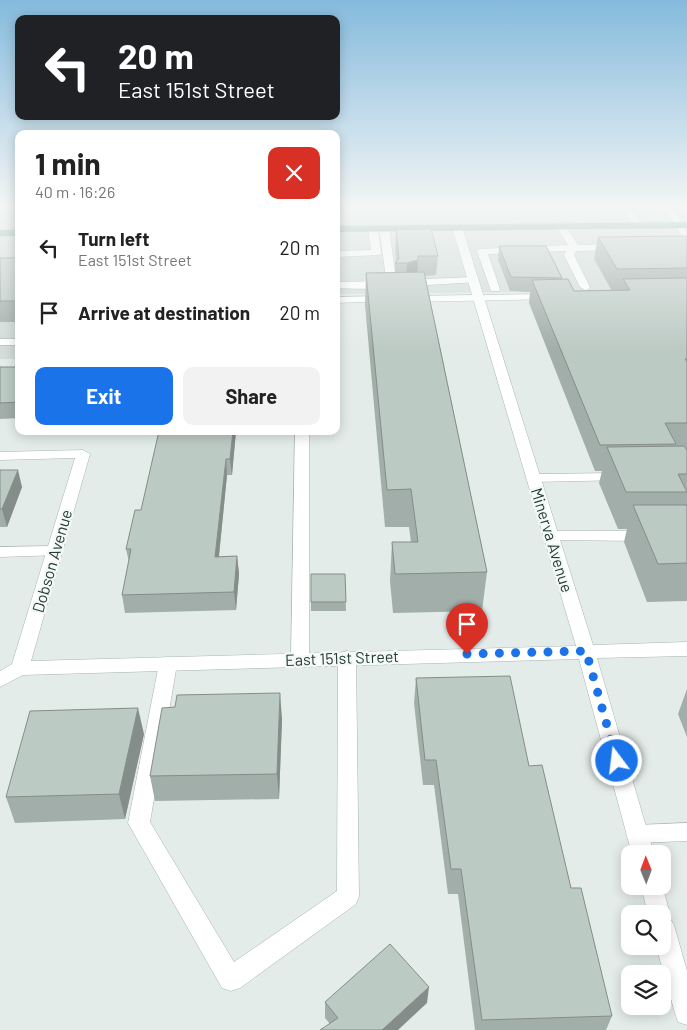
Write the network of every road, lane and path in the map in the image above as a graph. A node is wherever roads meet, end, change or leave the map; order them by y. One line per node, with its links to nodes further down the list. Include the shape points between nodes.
1 (388, 254): 6 (street, via 391,279 385,284)
2 (465, 254): 5 (street, Minerva Avenue)
3 (483, 254): 7 (street)
4 (569, 254): 9 (street)
5 (473, 280): 8 (street, via 428,282 406,288); 11 (street, Minerva Avenue)
6 (340, 285)
7 (495, 289)
8 (340, 290)
9 (583, 293)
10 (558, 297): 11 (street)
11 (479, 298): 12 (street); 18 (street, Minerva Avenue)
12 (340, 300)
13 (0, 342): 14 (street)
14 (15, 342)
15 (302, 435): 26 (street)
16 (0, 456): 21 (street, Dobson Avenue, via 83,454)
17 (638, 477): 18 (street)
18 (534, 478): 19 (street, Minerva Avenue)
19 (551, 536): 20 (street); 24 (street, Minerva Avenue)
20 (658, 536)
21 (54, 551): 22 (street); 28 (street, Dobson Avenue)
22 (0, 552)
23 (687, 649): 24 (street, East 151st Street)
24 (586, 651): 25 (street, East 151st Street); 31 (street, Minerva Avenue)
25 (347, 658): 26 (street, East 151st Street); 27 (street, via 348,896 231,979 139,823)
26 (300, 659): 27 (street, East 151st Street)
27 (168, 664): 28 (street, East 151st Street)
28 (20, 668): 29 (street, East 151st Street)
29 (0, 680)
30 (687, 832): 31 (street)
31 (640, 844)
32 (671, 955): 33 (street)
33 (687, 1013)

